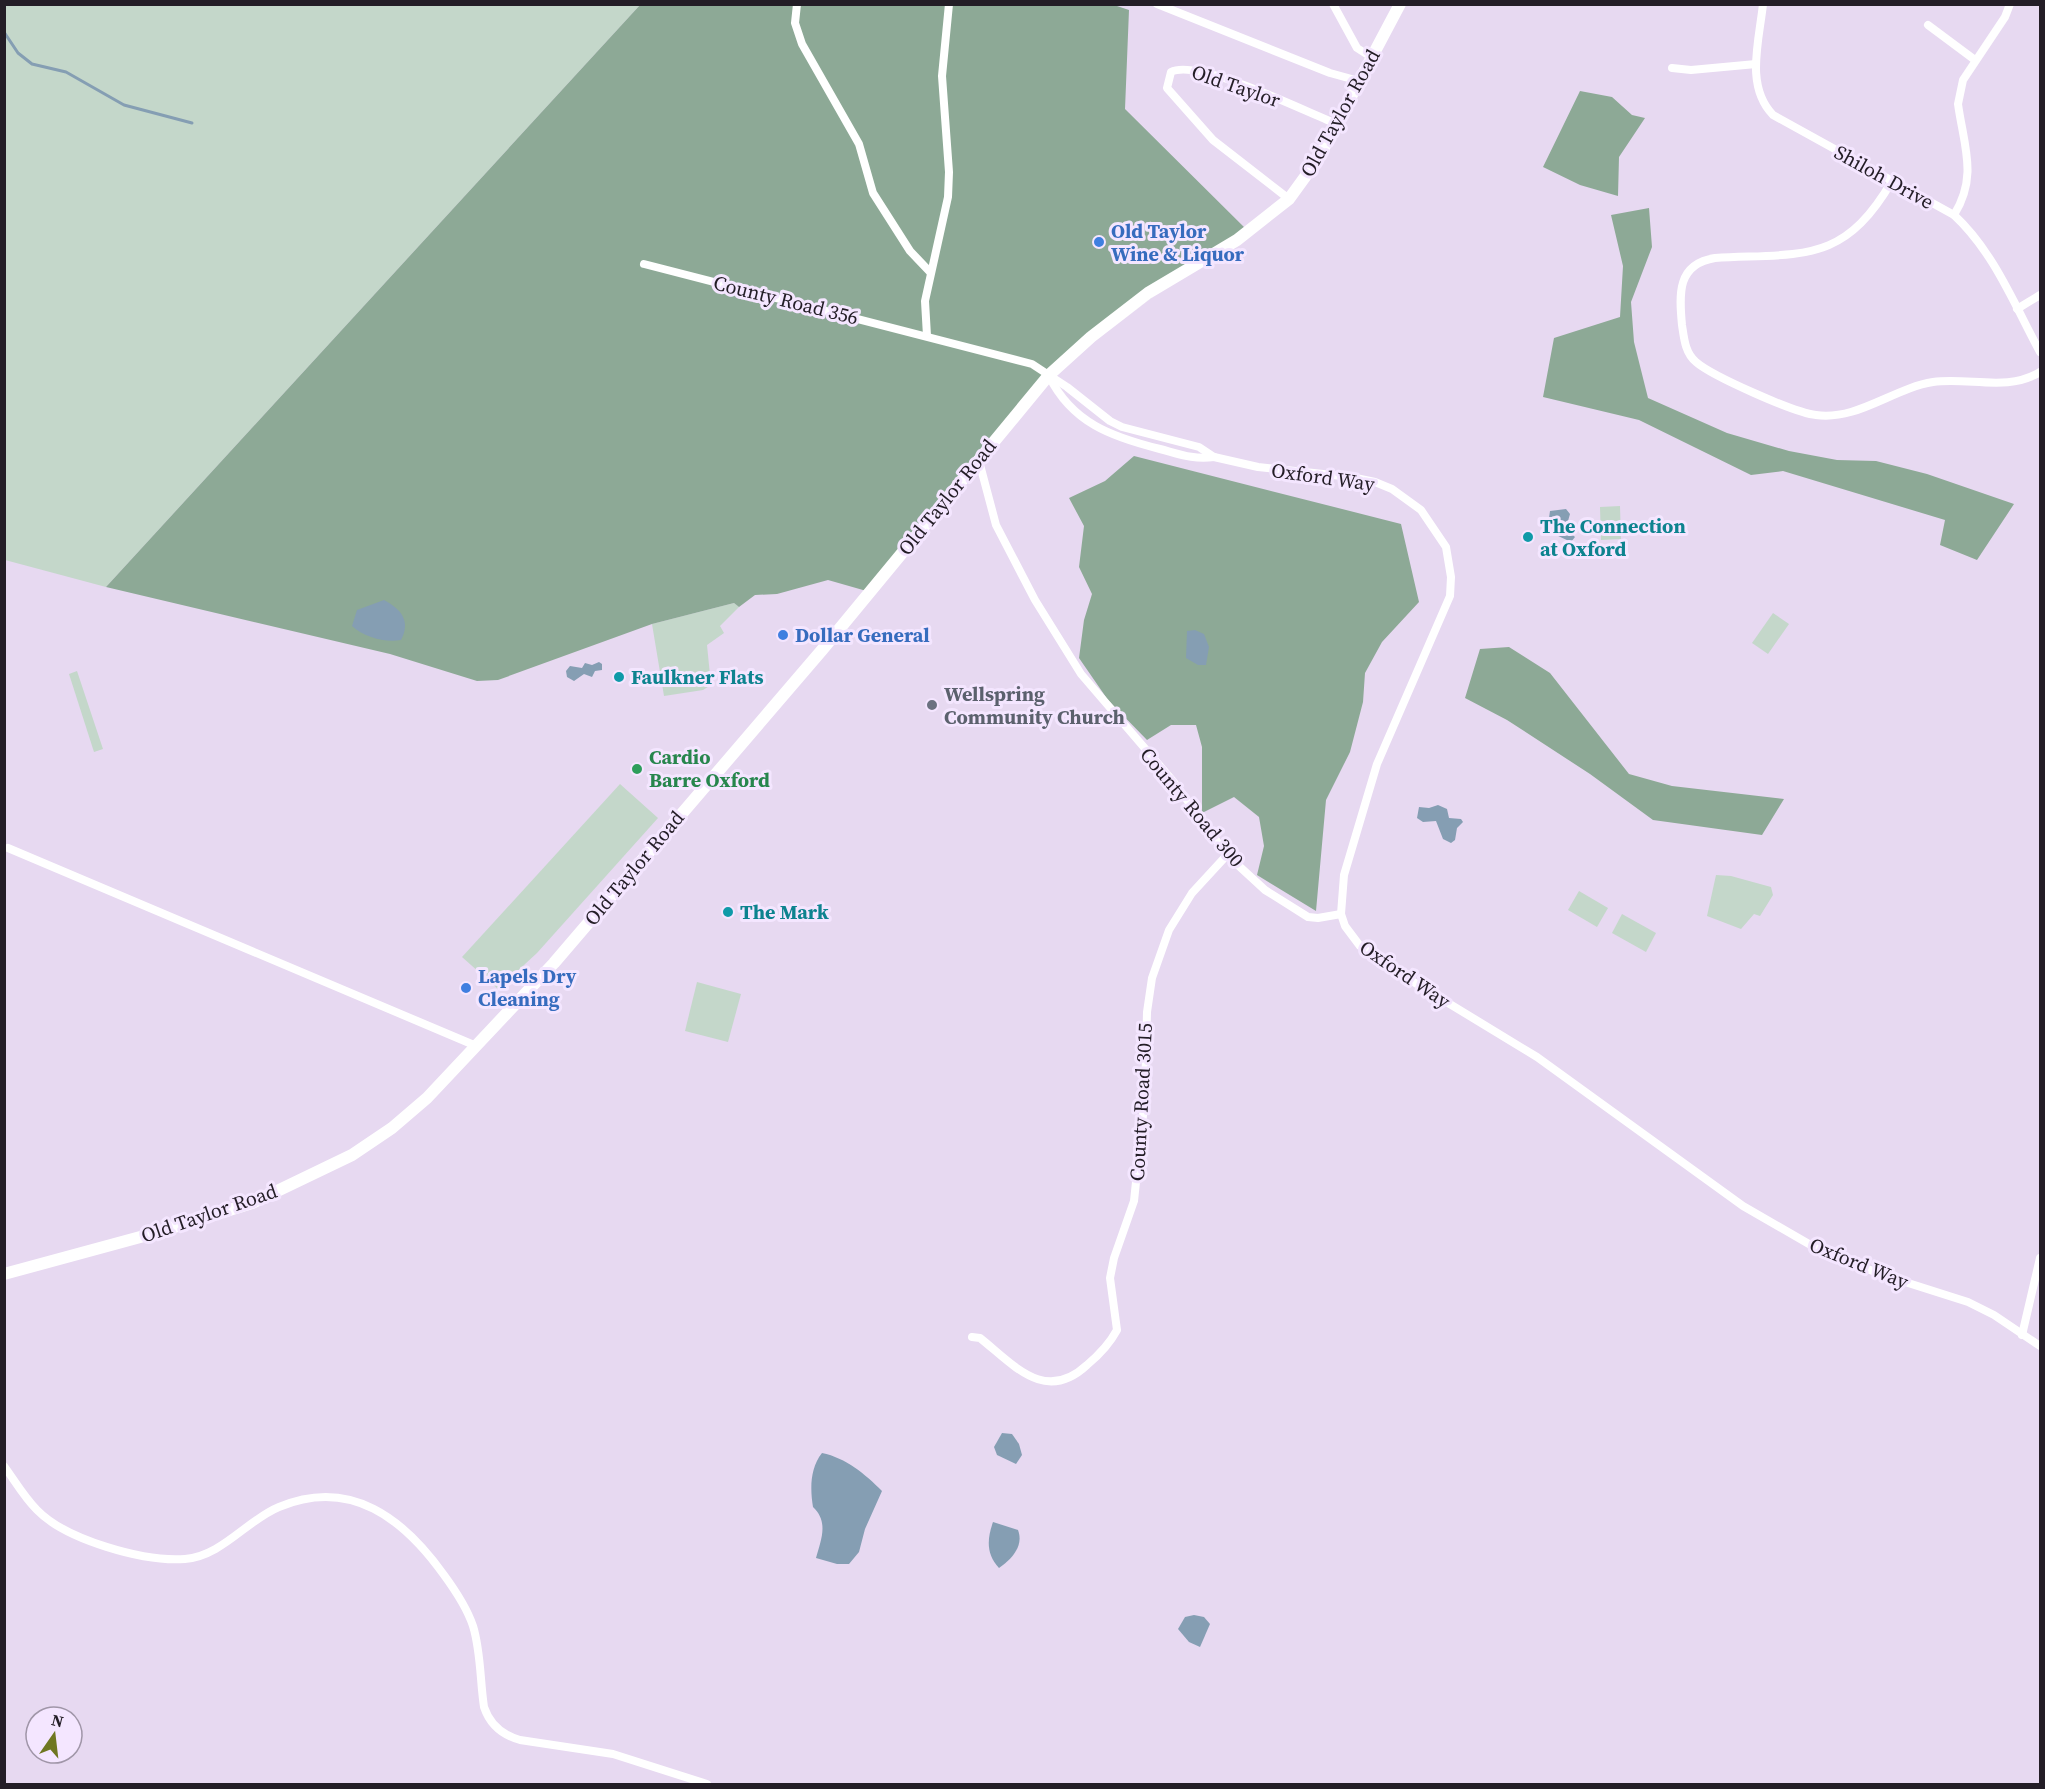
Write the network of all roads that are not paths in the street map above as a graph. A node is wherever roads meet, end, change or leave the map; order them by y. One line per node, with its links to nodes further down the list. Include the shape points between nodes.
1 (797, 4): 19 (street, via 795,23 802,44 859,144 873,193 910,251)
2 (949, 4): 19 (street, via 942,76 948,197)
3 (1157, 4): 13 (street)
4 (1333, 4): 9 (street, via 1357,48)
5 (1400, 4): 9 (street, Old Taylor Road)
6 (1763, 4): 11 (street, Shiloh Drive)
7 (2010, 4): 10 (street)
8 (1928, 25): 10 (street)
9 (1371, 57): 13 (street, Old Taylor Road)
10 (1975, 60): 17 (street, via 1959,92 1969,183)
11 (1756, 64): 12 (street); 15 (street, Shiloh Drive, via 1758,93 1773,115)
12 (1672, 68)
13 (1359, 81): 14 (street, Old Taylor Road)
14 (1337, 124): 16 (street, Old Taylor Road); 16 (street, Old Taylor, via 1228,79 1187,67 1172,72 1167,88 1213,140)
15 (1892, 181): 17 (street, Shiloh Drive); 24 (street, via 1877,207 1857,229 1833,245 1806,253 1715,258 1693,267 1680,293 1687,350 1694,361 1792,407 1824,416 1844,413 1934,382 2010,382)
16 (1289, 200): 25 (street, Old Taylor Road, via 1237,240 1148,293)
17 (1954, 215): 21 (street, Shiloh Drive, via 1984,249)
18 (644, 264): 22 (street, County Road 356)
19 (930, 272): 22 (street, via 925,301)
20 (2040, 295): 21 (street)
21 (2017, 309): 23 (street, Shiloh Drive)
22 (927, 336): 25 (street, County Road 356, via 1032,364)
23 (2040, 352)
24 (2040, 372)
25 (1049, 375): 26 (street, Oxford Way, via 1110,421 1199,447); 26 (street, Oxford Way, via 1059,396 1110,435 1197,459); 27 (street, Old Taylor Road)
26 (1214, 457): 30 (street, Oxford Way, via 1258,467 1375,482 1421,510 1446,547 1450,596 1377,764 1344,875)
27 (979, 461): 29 (street, County Road 300, via 996,525 1035,600 1081,674 1173,781); 31 (street, Old Taylor Road, via 554,963)
28 (8, 849): 31 (street)
29 (1227, 855): 30 (street, County Road 300, via 1265,890 1308,917); 36 (street, County Road 3015, via 1192,893 1169,930 1152,978 1146,1012 1144,1107 1134,1201 1110,1278 1117,1330 1081,1371 1067,1380 1051,1383 1025,1374 980,1338)
30 (1341, 914): 35 (street, Oxford Way, via 1345,927 1360,946 1537,1057 1743,1206 1821,1251 1968,1302 1994,1314)
31 (474, 1045): 33 (street, Old Taylor Road, via 427,1098 392,1128 311,1176 252,1203)
32 (2040, 1258): 34 (street)
33 (4, 1274)
34 (2038, 1280): 35 (street)
35 (2022, 1335): 37 (street, Oxford Way)
36 (972, 1337)
37 (2040, 1346)
38 (4, 1466): 39 (street, via 38,1512 58,1525 121,1552 162,1558 186,1559 203,1554 280,1507 323,1497 370,1505 388,1514 414,1538 456,1592 473,1626 484,1707 496,1728 507,1737 613,1754)
39 (707, 1785)

